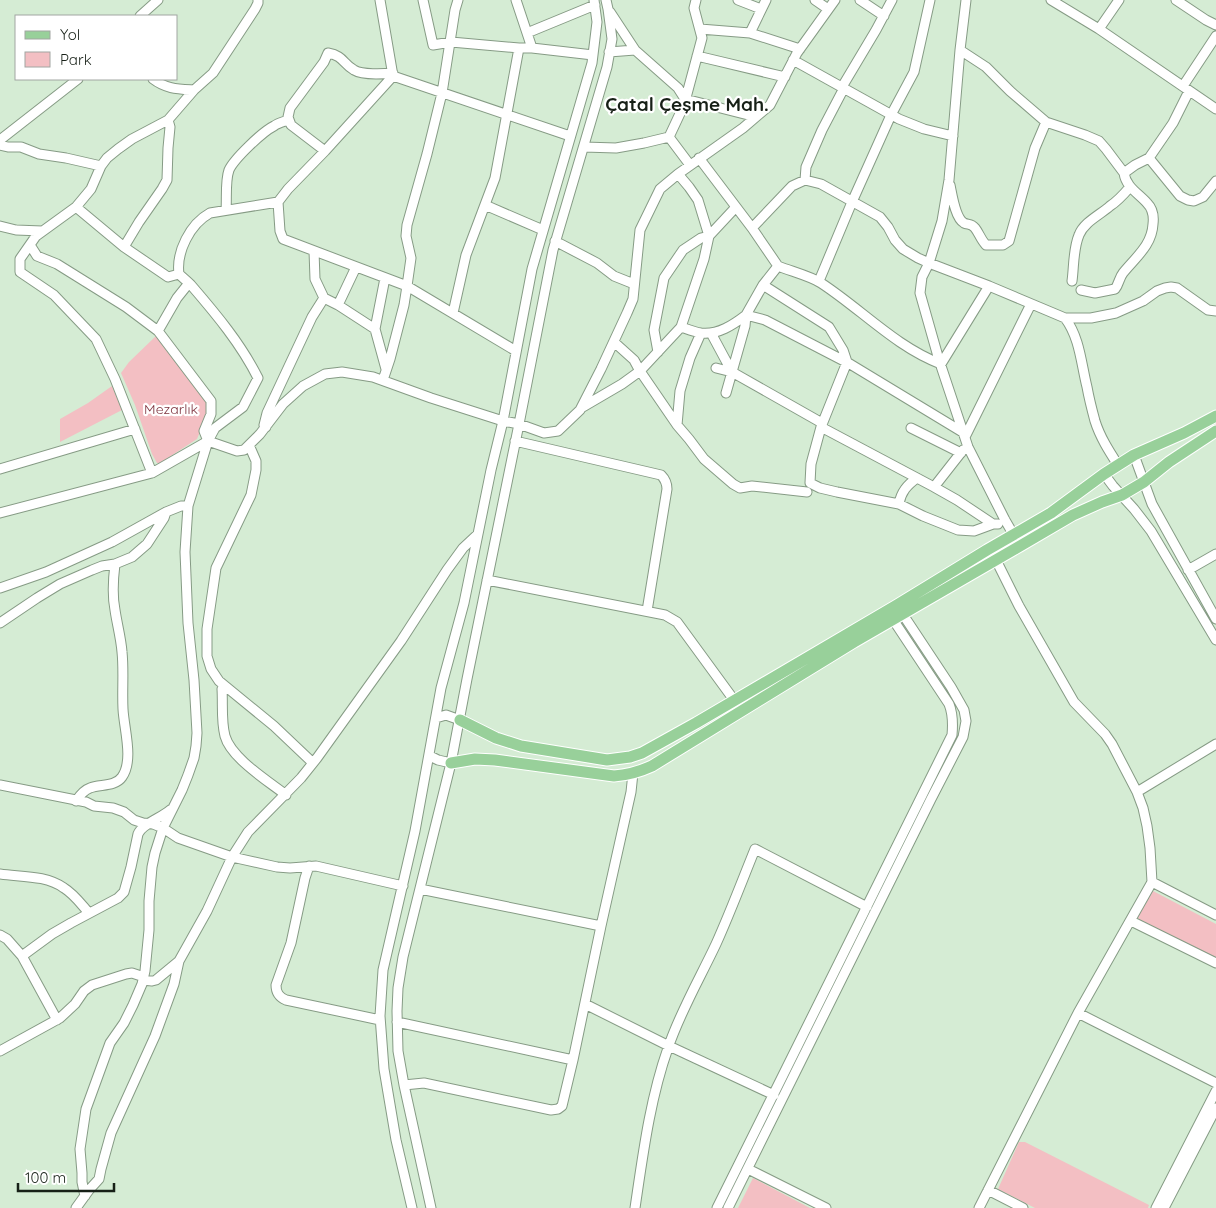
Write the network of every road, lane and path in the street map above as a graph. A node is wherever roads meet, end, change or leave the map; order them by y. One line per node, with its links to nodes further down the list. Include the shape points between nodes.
1 (158, 0): 23 (street)
2 (258, 0): 47 (street, via 223,60)
3 (380, 0): 41 (street)
4 (423, 0): 31 (street, via 433,45)
5 (458, 0): 31 (street)
6 (516, 0): 28 (street)
7 (696, 0): 26 (street, via 694,8)
8 (738, 0): 21 (street)
9 (766, 0): 21 (street)
10 (815, 0): 22 (street)
11 (834, 0): 22 (street)
12 (860, 0): 24 (street)
13 (892, 0): 24 (street)
14 (930, 0): 52 (street, via 914,72)
15 (966, 0): 36 (street)
16 (1051, 0): 27 (street)
17 (1119, 0): 27 (street)
18 (1176, 0): 25 (street)
19 (594, 3): 28 (street); 38 (street)
20 (607, 5): 35 (street); 37 (street, via 612,39)
21 (762, 9): 29 (street)
22 (828, 9): 34 (street)
23 (141, 15)
24 (884, 16): 45 (street)
25 (1216, 25)
26 (700, 29): 29 (street); 39 (street, via 702,38)
27 (1099, 29): 46 (street)
28 (527, 33): 33 (street)
29 (750, 33): 34 (street)
30 (1216, 36): 46 (street)
31 (451, 42): 32 (street); 48 (street)
32 (519, 48): 33 (street); 51 (street)
33 (532, 48): 38 (street)
34 (800, 49): 40 (street)
35 (635, 50): 37 (street); 49 (street, via 678,88)
36 (960, 50): 56 (street, via 986,67); 58 (street)
37 (610, 52): 62 (street)
38 (593, 55): 57 (street)
39 (697, 56): 42 (street); 49 (street)
40 (793, 60): 42 (street); 45 (street)
41 (393, 74): 48 (street); 55 (street, via 356,71 340,57 328,53 293,102); 63 (street)
42 (785, 77): 53 (street, via 770,105)
43 (77, 80): 60 (street)
44 (155, 80): 47 (street, via 166,87)
45 (843, 88): 52 (street); 70 (street, via 806,167)
46 (1186, 88): 50 (street); 65 (street, via 1173,123)
47 (194, 90): 54 (street)
48 (442, 92): 51 (street); 99 (street, via 406,225 411,258)
49 (685, 99): 53 (street); 59 (street)
50 (1216, 110)
51 (507, 114): 57 (street); 76 (street, via 495,178)
52 (891, 115): 58 (street); 75 (street)
53 (756, 117): 64 (street)
54 (168, 120): 67 (street, via 132,139); 87 (street, via 167,180)
55 (288, 120): 63 (street); 79 (street, via 267,130 233,163 228,176)
56 (1046, 122): 68 (street, via 1099,141); 71 (street, via 1035,148 1009,241 1004,245 986,245 975,228 964,223 957,212)
57 (570, 136): 82 (street)
58 (952, 136): 71 (street)
59 (669, 137): 62 (street, via 616,148); 66 (street)
60 (0, 140)
61 (0, 144): 67 (street)
62 (584, 148): 85 (street)
63 (325, 151): 74 (street)
64 (699, 158): 66 (street); 78 (street)
65 (1149, 158): 68 (street); 72 (street, via 1180,196 1188,200 1203,197)
66 (690, 165): 69 (street)
67 (101, 166): 77 (street, via 91,189)
68 (1124, 173): 73 (street)
69 (678, 174): 84 (street, via 698,200); 97 (street, via 660,188 640,230)
70 (805, 180): 75 (street, via 821,184); 81 (street, via 792,186)
71 (949, 180): 89 (street, via 942,221)
72 (1216, 181)
73 (1130, 187): 95 (street, via 1079,234); 101 (street, via 1152,209 1153,233 1118,280 1115,289 1095,293)
74 (278, 202): 79 (street); 88 (street, via 283,239)
75 (852, 202): 89 (street, via 880,217 903,249); 94 (street)
76 (485, 205): 82 (street); 106 (street, via 466,255)
77 (76, 207): 83 (street); 87 (street)
78 (736, 207): 81 (street); 84 (street)
79 (226, 210): 92 (street, via 210,213 193,228 181,250)
80 (0, 226): 83 (street)
81 (752, 228): 90 (street)
82 (543, 230): 114 (street)
83 (42, 231): 86 (street)
84 (709, 236): 109 (street); 115 (street, via 683,250 664,278 654,330)
85 (555, 241): 97 (street, via 597,263 614,276); 127 (street)
86 (30, 245): 111 (street, via 37,256 57,264); 132 (street, via 20,259 20,272 54,296 96,340)
87 (124, 247): 92 (street, via 168,277)
88 (314, 251): 91 (street); 102 (street, via 315,278)
89 (929, 263): 100 (street); 117 (street, via 922,277 920,293)
90 (778, 266): 94 (street); 98 (street)
91 (356, 267): 93 (street); 104 (street)
92 (179, 274): 96 (street)
93 (385, 278): 99 (street); 110 (street)
94 (819, 281): 117 (street, via 897,340)
95 (1072, 281)
96 (189, 283): 111 (street); 135 (street, via 223,324 258,378 243,407 215,428)
97 (634, 284): 113 (street, via 633,299)
98 (762, 285): 107 (street); 116 (street, via 803,317 829,328)
99 (407, 286): 106 (street); 119 (street)
100 (989, 286): 103 (street); 117 (street)
101 (1082, 290)
102 (324, 298): 104 (street); 130 (street, via 267,413)
103 (1031, 304): 108 (street); 134 (street)
104 (338, 305): 110 (street)
105 (1216, 311): 108 (street, via 1208,310 1171,287 1111,315)
106 (453, 313): 114 (street)
107 (746, 315): 112 (street, via 719,331); 116 (street, via 765,320); 121 (street)
108 (1065, 318): 140 (street, via 1082,361 1096,424)
109 (681, 327): 112 (street); 115 (street)
110 (375, 328): 119 (street)
111 (158, 331): 135 (street, via 211,401 211,414 204,430)
112 (706, 333): 121 (street); 128 (street, via 690,358 680,391)
113 (614, 342): 120 (street, via 634,360); 124 (street)
114 (516, 352): 126 (street)
115 (658, 352): 120 (street)
116 (847, 362): 129 (street); 134 (street)
117 (941, 364): 134 (street)
118 (716, 368): 121 (street)
119 (386, 370): 122 (street)
120 (640, 371): 124 (street); 128 (street)
121 (732, 372): 123 (street); 129 (street)
122 (383, 380): 126 (street); 130 (street, via 342,372 325,374 291,396)
123 (726, 393)
124 (580, 408): 127 (street, via 558,430 544,433)
125 (1216, 416): 139 (main road)
126 (503, 421): 127 (street); 155 (street)
127 (519, 424): 136 (street)
128 (676, 425): 147 (street, via 704,459 740,488 752,486)
129 (821, 425): 144 (street); 149 (street, via 811,464 810,483 820,488)
130 (266, 427): 137 (street)
131 (911, 428): 138 (street)
132 (135, 429): 141 (street); 142 (street)
133 (1216, 432): 145 (main road)
134 (965, 438): 138 (street); 154 (street)
135 (208, 441): 137 (street, via 237,451); 142 (street); 150 (street)
136 (515, 441): 161 (street); 163 (street, via 661,475 667,488)
137 (250, 445): 168 (street, via 257,466 251,494 216,568 207,629 208,663)
138 (961, 453): 146 (street)
139 (1134, 455): 140 (main road); 145 (street)
140 (1118, 466): 143 (main road)
141 (0, 469)
142 (152, 473): 152 (street)
143 (1104, 474): 148 (street); 154 (main road, via 1058,509)
144 (917, 478): 146 (street); 149 (street, via 904,490)
145 (1144, 482): 148 (main road); 160 (street, via 1152,504)
146 (934, 487): 153 (street)
147 (807, 492)
148 (1122, 495): 156 (main road, via 1074,515); 167 (street, via 1151,531)
149 (899, 504): 153 (street, via 958,530 974,531)
150 (188, 506): 151 (street); 181 (street, via 185,552 197,734 194,758)
151 (166, 512): 159 (street, via 142,549); 162 (street, via 112,542 46,572)
152 (0, 513)
153 (994, 524): 154 (street)
154 (1011, 530): 156 (street); 164 (main road)
155 (478, 534): 170 (street); 174 (street, via 447,570 401,641)
156 (1020, 546): 158 (main road)
157 (1216, 554): 160 (street)
158 (996, 560): 164 (main road); 178 (street, via 1074,702 1109,739)
159 (115, 564): 166 (street, via 102,566 60,584); 180 (street, via 113,597 122,654 128,759 119,780 90,788)
160 (1188, 570): 165 (street)
161 (487, 580): 163 (street); 171 (street)
162 (0, 588)
163 (647, 611): 169 (street, via 677,622)
164 (895, 612): 169 (main road); 176 (main road, via 652,766); 190 (street, via 949,704 953,725 952,735); 213 (street, via 964,710 963,736)
165 (1216, 619)
166 (0, 623)
167 (1216, 640)
168 (224, 686): 174 (street); 179 (street, via 223,726 228,745)
169 (734, 700): 171 (main road, via 642,753 607,760 521,746)
170 (436, 718): 171 (street, via 446,715); 173 (street)
171 (460, 720): 175 (street)
172 (1216, 744): 178 (street)
173 (430, 756): 175 (street); 188 (street)
174 (313, 763): 179 (street)
175 (451, 763): 176 (main road, via 494,760 602,775); 189 (street)
176 (633, 773): 194 (street)
177 (0, 785): 180 (street)
178 (1137, 792): 187 (street, via 1147,826)
179 (286, 795): 184 (street, via 248,832)
180 (76, 800): 182 (street, via 113,808)
181 (174, 806): 182 (street); 183 (street)
182 (149, 824): 183 (street); 191 (street, via 138,834 122,895)
183 (163, 828): 184 (street, via 178,838); 199 (street, via 152,867)
184 (232, 856): 185 (street, via 277,867); 197 (street)
185 (309, 866): 188 (street); 203 (street, via 276,990 286,1000)
186 (0, 874): 191 (street, via 54,882 70,892)
187 (1152, 882): 192 (street); 193 (street)
188 (403, 886): 203 (street, via 383,970)
189 (420, 889): 194 (street); 204 (street, via 403,957)
190 (867, 907): 205 (street, via 755,849 726,923); 211 (street)
191 (89, 913): 196 (street)
192 (1216, 916)
193 (1131, 921): 198 (street); 201 (street)
194 (601, 926): 200 (street)
195 (0, 935): 196 (street)
196 (22, 956): 202 (street)
197 (179, 961): 199 (street, via 156,980); 215 (street, via 155,1036 111,1134 99,1179)
198 (1216, 963)
199 (143, 978): 202 (street, via 132,973 92,986); 215 (street, via 124,1024 110,1042 86,1109 80,1149)
200 (585, 1004): 205 (street); 207 (street)
201 (1078, 1013): 208 (street); 214 (street)
202 (56, 1020): 206 (street)
203 (380, 1020): 217 (street, via 384,1069 396,1140)
204 (397, 1022): 207 (street); 209 (street)
205 (669, 1046): 211 (street); 219 (street, via 646,1138)
206 (0, 1051)
207 (573, 1060): 209 (street, via 563,1104 556,1110 424,1082)
208 (1216, 1083)
209 (404, 1085): 218 (street)
210 (1216, 1091): 225 (street)
211 (774, 1095): 220 (street)
212 (1216, 1108): 226 (street)
213 (748, 1169): 221 (street); 222 (street)
214 (988, 1190): 223 (street); 224 (street)
215 (84, 1196): 216 (street)
216 (79, 1207)
217 (412, 1208)
218 (431, 1208)
219 (635, 1208)
220 (717, 1208)
221 (728, 1208)
222 (826, 1208)
223 (979, 1208)
224 (1022, 1208)
225 (1156, 1208)
226 (1164, 1208)

